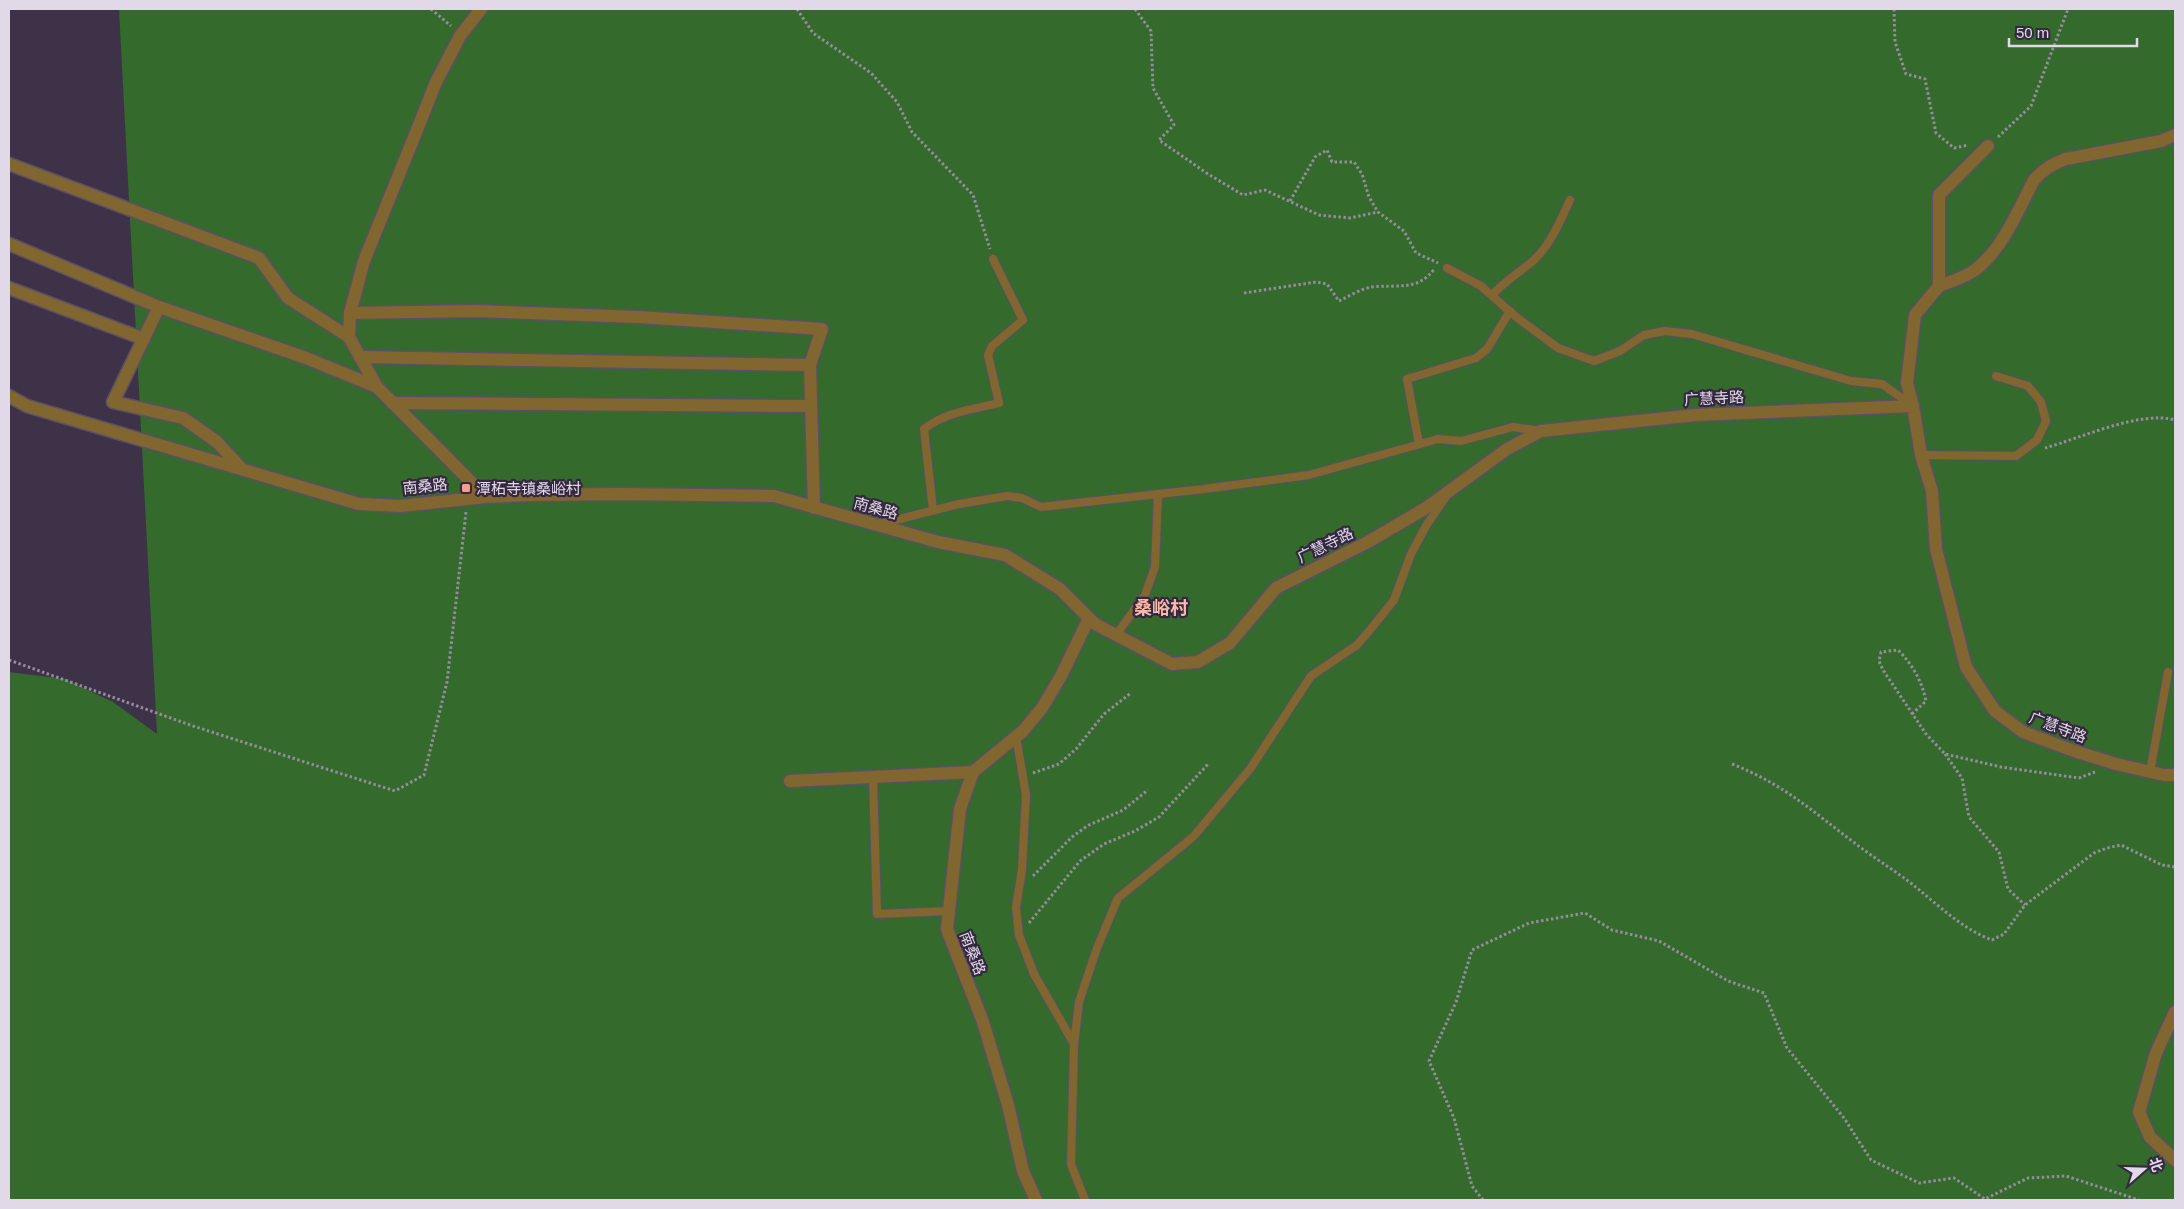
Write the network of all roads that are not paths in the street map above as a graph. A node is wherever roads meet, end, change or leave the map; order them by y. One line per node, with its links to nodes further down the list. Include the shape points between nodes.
1 (482, 9): 14 (street, via 460,36 436,82 364,261)
2 (2175, 135): 9 (street, via 2161,141 2066,159 2042,170 1996,249 1975,270)
3 (1988, 146): 9 (street, via 1939,195)
4 (9, 164): 15 (street, via 260,258 288,298)
5 (1570, 200): 11 (lane, via 1540,253 1503,282)
6 (9, 244): 12 (street)
7 (993, 259): 33 (lane, via 1023,320 992,346 988,355 999,403 945,417 924,429)
8 (1447, 268): 11 (lane)
9 (1940, 286): 24 (street, via 1915,315 1907,383)
10 (9, 288): 16 (street)
11 (1492, 295): 13 (lane)
12 (159, 307): 16 (street); 20 (street, via 306,358)
13 (1510, 311): 24 (lane, via 1558,348 1594,361 1620,351 1644,335 1665,331 1692,334 1851,381 1882,384); 26 (lane, via 1487,349 1476,358 1407,379)
14 (350, 313): 15 (street); 18 (street, via 477,311 822,329)
15 (349, 336): 17 (street)
16 (144, 339): 28 (street, via 113,402 183,418 217,442)
17 (360, 357): 18 (street); 20 (street)
18 (810, 366): 23 (street)
19 (1996, 376): 27 (lane, via 2028,386 2042,402 2046,421 2037,440 2016,456)
20 (377, 387): 22 (street)
21 (9, 396): 28 (street, 南桑路, via 27,406)
22 (392, 403): 23 (street); 31 (street)
23 (810, 406): 32 (street)
24 (1914, 406): 25 (street, 广慧寺路, via 1696,415); 27 (street, 广慧寺路)
25 (1541, 431): 26 (lane, via 1513,427 1461,441 1438,439); 29 (street, 广慧寺路, via 1507,449)
26 (1419, 444): 30 (lane, via 1309,475)
27 (1922, 456): 40 (street, 广慧寺路, via 1932,491 1936,549 1966,667 1995,711 2022,732 2116,764)
28 (242, 469): 31 (street, 南桑路, via 359,504 401,506)
29 (1450, 490): 36 (street, 广慧寺路, via 1366,543 1276,588 1230,643 1198,662 1172,664); 46 (lane, via 1411,554 1394,600 1370,630 1357,645 1311,676 1250,769 1193,837 1118,898 1079,1002)
30 (1158, 494): 33 (lane, via 1040,507 1022,498 1007,496); 36 (lane, via 1155,567 1146,595)
31 (486, 497): 32 (street, 南桑路, via 619,494 774,496)
32 (814, 508): 34 (street, 南桑路)
33 (934, 510): 34 (lane)
34 (876, 525): 35 (street, 南桑路, via 938,542 1005,555 1060,590)
35 (1089, 618): 36 (street, 广慧寺路); 38 (street, via 1042,708)
36 (1116, 635)
37 (2168, 672): 40 (lane)
38 (1016, 736): 39 (street); 46 (lane, via 1026,795 1022,870 1016,907 1019,935 1034,974)
39 (973, 772): 42 (street); 44 (street, 南桑路, via 960,809)
40 (2150, 772): 41 (street, 广慧寺路)
41 (2175, 775)
42 (872, 777): 43 (street); 44 (lane, via 878,914)
43 (790, 781)
44 (949, 912): 48 (street, 南桑路, via 947,929 983,1022 1008,1105 1023,1171)
45 (2175, 1012): 47 (street, via 2156,1053 2139,1112 2150,1137)
46 (1074, 1044): 49 (lane, via 1071,1164)
47 (2175, 1160)
48 (1036, 1200)
49 (1085, 1200)

